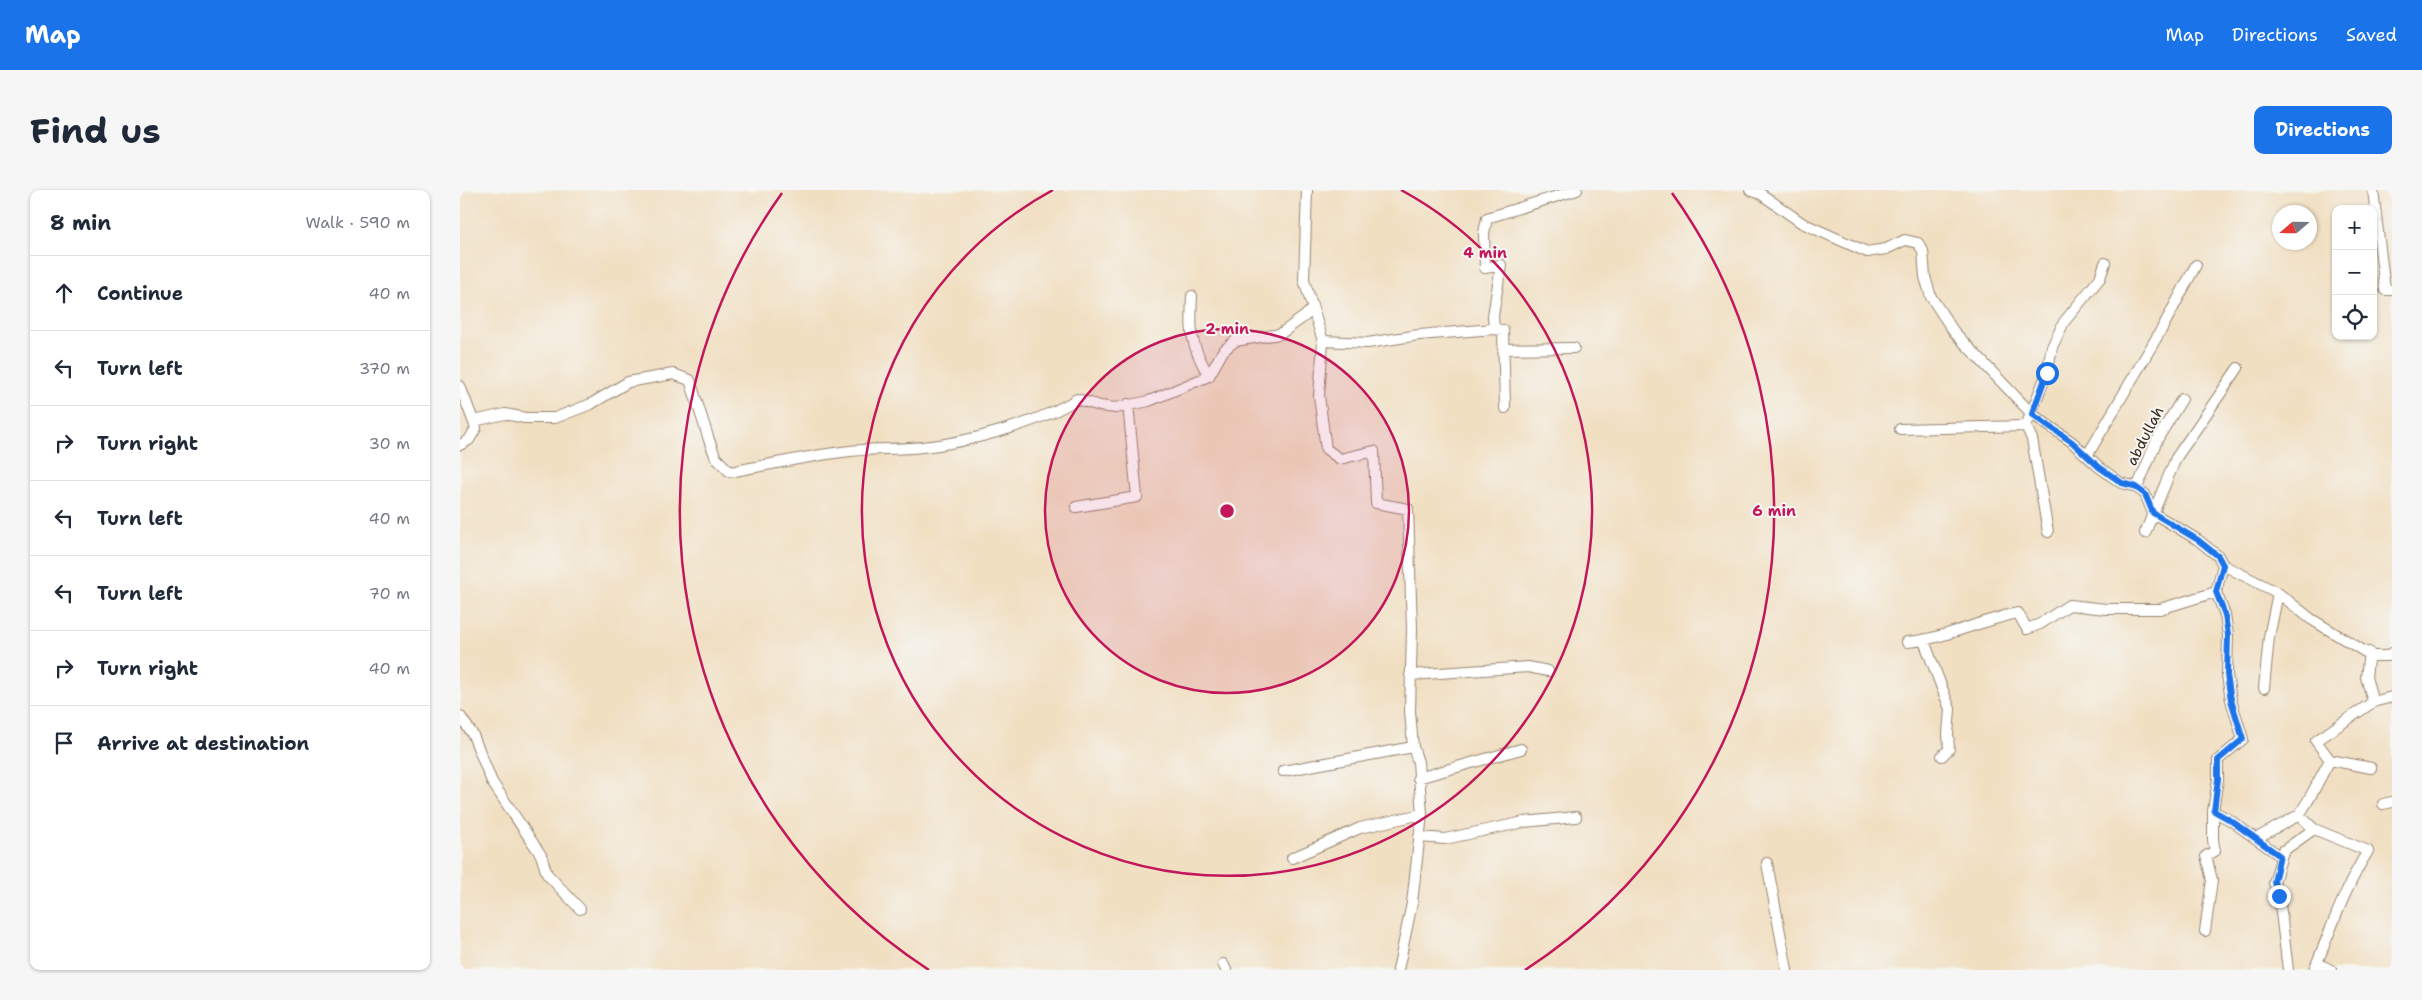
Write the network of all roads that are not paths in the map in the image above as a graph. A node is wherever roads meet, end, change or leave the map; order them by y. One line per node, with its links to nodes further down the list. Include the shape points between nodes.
1 (1307, 190): 9 (street, via 1304,280)
2 (1577, 190): 10 (street, via 1487,218 1485,268 1501,265)
3 (1750, 190): 20 (street, via 1802,222 1867,252 1886,249 1905,240 1918,243 1923,251 1931,297 1954,332)
4 (2373, 190): 7 (street, via 2385,290)
5 (2105, 263): 20 (street, via 2100,278 2064,322 2052,347 2047,373)
6 (2196, 266): 25 (street)
7 (2392, 290)
8 (1192, 296): 15 (street, via 1192,339 1195,353)
9 (1312, 309): 11 (street); 15 (street, via 1280,334 1229,344)
10 (1494, 328): 11 (street, via 1368,343); 13 (street, via 1503,330)
11 (1323, 341): 39 (street, via 1319,396 1326,449 1340,459 1374,451 1376,503 1408,509 1412,629)
12 (1574, 348): 13 (street)
13 (1503, 350): 19 (street)
14 (2238, 368): 28 (street, via 2176,458)
15 (1209, 376): 18 (street, via 1149,401)
16 (460, 386): 21 (street)
17 (2182, 399): 26 (street, abdullah, via 2157,440)
18 (1128, 404): 21 (street, via 1116,408 1077,399 1056,411 964,440 923,447 842,452 730,472 716,458 690,380 673,374 628,382 591,404 555,418 505,414); 27 (street, via 1137,497)
19 (1505, 408)
20 (2032, 414): 22 (street); 25 (street)
21 (474, 421): 24 (street, via 476,428 469,440)
22 (2026, 426): 23 (street); 29 (street, via 2032,439)
23 (1900, 429)
24 (460, 445)
25 (2087, 456): 26 (street, via 2122,483)
26 (2137, 488): 28 (street, via 2145,494)
27 (1076, 507)
28 (2153, 513): 30 (street); 31 (street, via 2198,540 2218,556)
29 (2048, 532)
30 (2145, 533)
31 (2223, 565): 32 (street); 33 (street)
32 (2216, 592): 34 (street, via 2160,610 2069,606 2027,629 2018,613 1992,618); 51 (street, via 2228,635 2227,675 2231,700 2243,739 2218,760)
33 (2278, 593): 36 (street, via 2310,619); 40 (street)
34 (1924, 641): 35 (street); 46 (street, via 1950,709 1949,749)
35 (1907, 642)
36 (2369, 652): 37 (street, via 2372,656); 42 (street, via 2366,677)
37 (2392, 653)
38 (1548, 671): 39 (street, via 1528,667)
39 (1410, 675): 44 (street)
40 (2264, 688)
41 (2392, 697): 42 (street)
42 (2373, 702): 47 (street, via 2316,741)
43 (460, 716): 61 (street, via 473,735 492,782 541,855 547,874)
44 (1414, 747): 49 (street); 50 (street)
45 (1520, 749): 50 (street)
46 (1942, 756)
47 (2330, 760): 48 (street); 53 (street)
48 (2371, 768)
49 (1283, 771)
50 (1418, 778): 52 (street)
51 (2214, 811): 57 (street); 62 (street, via 2215,851 2206,856 2212,880)
52 (1422, 814): 56 (street); 59 (street, via 1360,828)
53 (2299, 816): 55 (street); 57 (street)
54 (1576, 817): 56 (street, via 1524,822 1444,839)
55 (2314, 829): 58 (street, via 2298,838); 63 (street, via 2368,851 2332,920)
56 (1419, 837): 64 (street, via 1412,903)
57 (2257, 838): 58 (street)
58 (2280, 856): 66 (street, via 2274,882 2279,896)
59 (1292, 858)
60 (1767, 863): 65 (street)
61 (580, 908)
62 (2205, 931)
63 (2315, 966): 67 (street)
64 (1398, 970)
65 (1787, 970)
66 (2288, 970)
67 (2331, 970)

